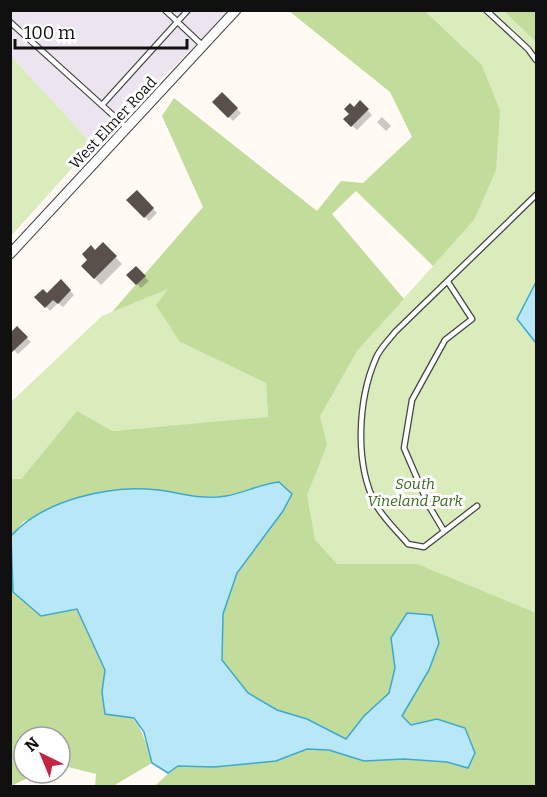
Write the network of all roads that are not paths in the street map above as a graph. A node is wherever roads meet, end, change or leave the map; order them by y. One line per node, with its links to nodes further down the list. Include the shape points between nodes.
1 (165, 10): 6 (lane)
2 (188, 10): 6 (lane)
3 (236, 10): 7 (street, West Elmer Road)
4 (486, 10): 8 (lane)
5 (10, 22): 9 (lane)
6 (177, 22): 7 (lane); 9 (lane)
7 (203, 46): 10 (street, West Elmer Road)
8 (537, 60)
9 (102, 105): 10 (lane)
10 (128, 129): 12 (street, West Elmer Road)
11 (537, 195): 13 (lane)
12 (10, 254)
13 (448, 282): 15 (lane, via 472,319 445,340 412,399 404,448); 15 (lane, via 395,332 377,355 365,391 361,424 364,465 376,504 392,525 408,544 424,547)
14 (477, 506): 15 (lane)
15 (444, 531)

